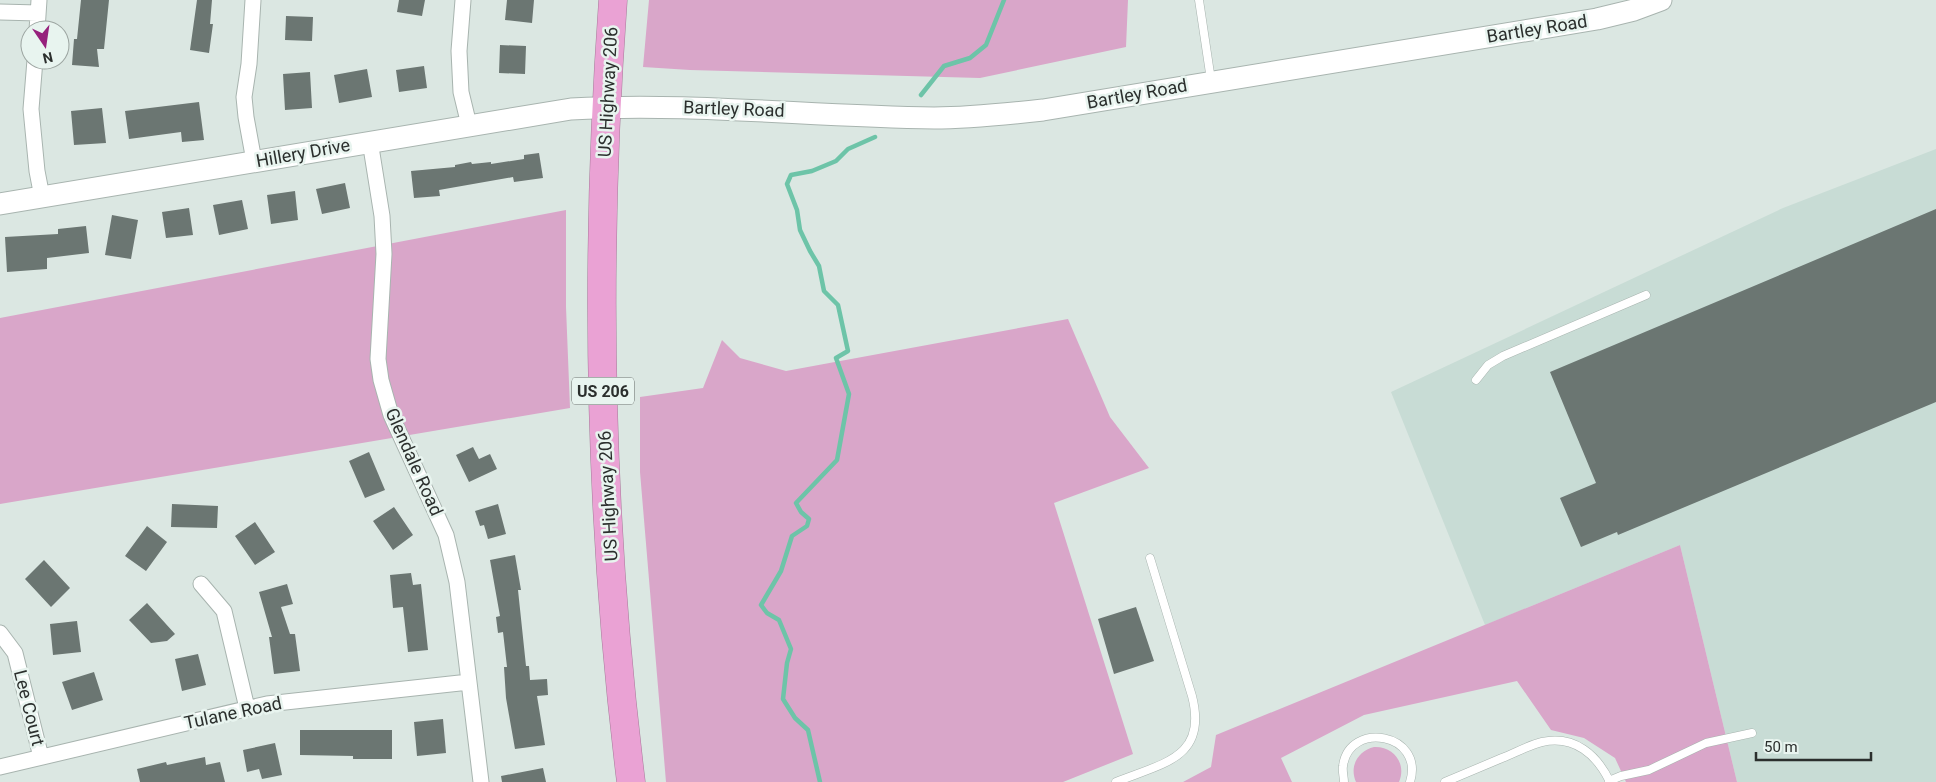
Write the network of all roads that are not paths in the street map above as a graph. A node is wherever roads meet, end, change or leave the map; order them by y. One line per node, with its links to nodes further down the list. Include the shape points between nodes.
1 (253, 0): 14 (street, via 244,97)
2 (463, 0): 12 (street, via 458,51 461,92)
3 (612, 0): 11 (highway, US Highway 206 / US 206)
4 (1199, 0): 10 (lane)
5 (1661, 0): 10 (street, Bartley Road, via 1597,19)
6 (39, 7): 7 (street); 8 (street)
7 (0, 12)
8 (38, 20)
9 (34, 70): 15 (street, via 31,109)
10 (1212, 82): 11 (street, Bartley Road, via 1043,110 961,117)
11 (606, 107): 12 (street, Hillery Drive, via 571,109); 28 (highway, US Highway 206 / US 206, via 602,268 607,515)
12 (469, 125): 13 (street, Hillery Drive)
13 (370, 141): 14 (street, Hillery Drive); 22 (street, Glendale Road, via 382,216 384,254 378,359 380,380 391,415 446,535 457,582)
14 (254, 161): 15 (street, Hillery Drive)
15 (42, 197): 16 (street, Hillery Drive)
16 (0, 204)
17 (1646, 295): 18 (lane, via 1503,356 1488,365)
18 (1476, 380)
19 (1150, 558): 29 (lane, via 1192,696 1195,730 1181,752 1166,762)
20 (201, 584): 23 (street, via 224,611)
21 (0, 633): 25 (street, Lee Court, via 15,653)
22 (469, 682): 23 (street, Tulane Road, via 310,698); 27 (street, Glendale Road)
23 (248, 708): 25 (street, Tulane Road)
24 (1752, 732): 33 (lane, via 1706,743 1649,770)
25 (41, 757): 26 (street, Tulane Road)
26 (0, 767)
27 (481, 782)
28 (631, 782)
29 (1116, 782)
30 (1344, 782): 31 (lane, via 1343,766 1349,752 1362,740 1380,737 1391,739 1406,752 1411,765)
31 (1410, 782)
32 (1445, 782): 33 (lane, via 1533,745 1552,741 1572,744 1590,753)
33 (1609, 782)

